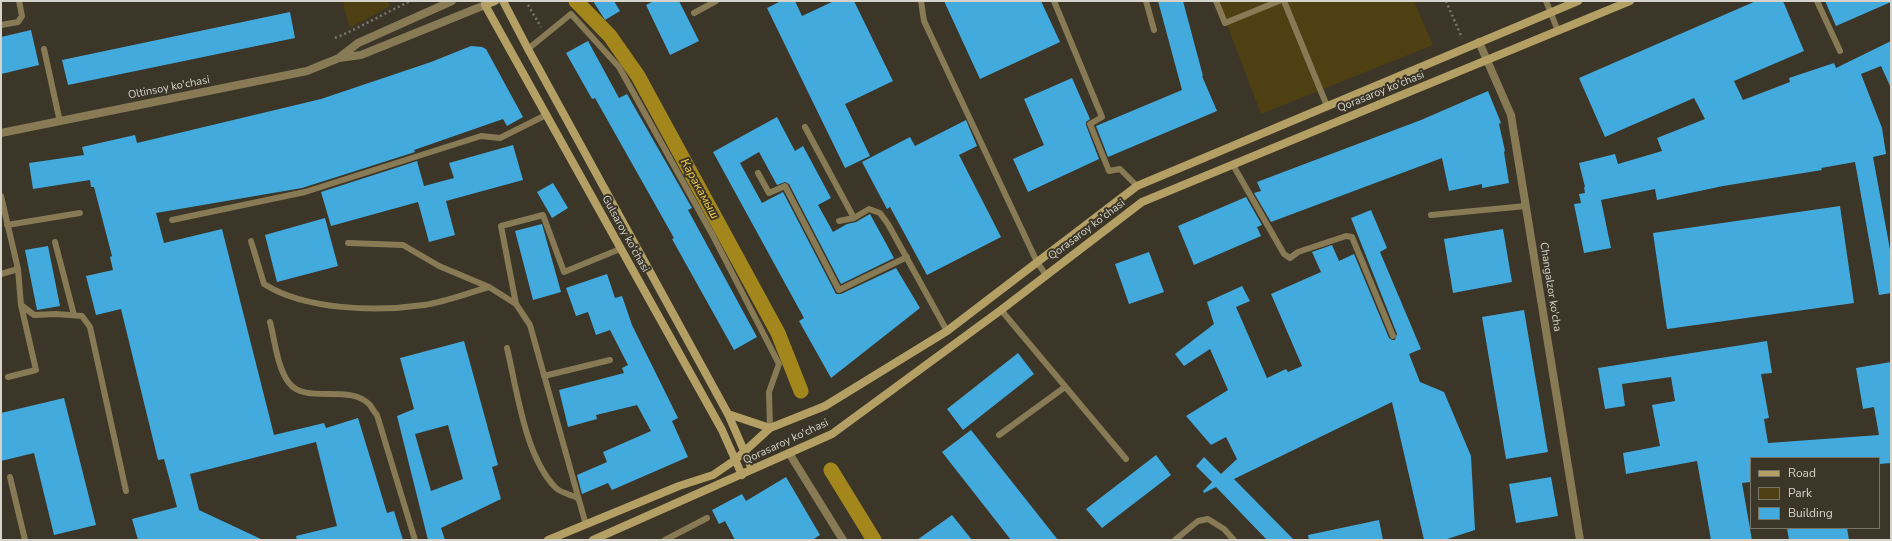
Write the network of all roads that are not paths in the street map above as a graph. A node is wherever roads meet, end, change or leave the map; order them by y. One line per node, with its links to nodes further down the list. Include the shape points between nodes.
1 (19, 1): 19 (lane, via 22,16 18,22)
2 (452, 1): 26 (street, Oltinsoy ko'chasi, via 358,43)
3 (495, 1): 16 (main road)
4 (503, 1): 24 (main road, Gulsaroy ko'chasi)
5 (716, 1): 18 (lane)
6 (922, 1): 49 (lane, via 924,21)
7 (1054, 1): 35 (lane, via 1102,117 1090,124 1109,170 1120,169)
8 (1146, 1): 20 (lane)
9 (1216, 1): 10 (lane, via 1225,23)
10 (1279, 1)
11 (1284, 1): 28 (lane)
12 (1546, 1): 17 (lane)
13 (1578, 1): 17 (main road, Qorasaroy ko'chasi)
14 (1630, 1): 21 (main road, Qorasaroy ko'chasi)
15 (1817, 1): 25 (lane)
16 (486, 3): 26 (street, Oltinsoy ko'chasi, via 361,56); 29 (main road, Gulsaroy ko'chasi)
17 (1551, 12): 21 (lane); 22 (main road, Qorasaroy ko'chasi)
18 (694, 13)
19 (1, 25)
20 (1154, 30)
21 (1558, 31): 27 (main road, Qorasaroy ko'chasi)
22 (1479, 42): 27 (street, Changalzor ko'cha); 28 (main road, Qorasaroy ko'chasi)
23 (44, 49): 30 (lane)
24 (528, 50): 66 (main road, Gulsaroy ko'chasi); 67 (lane, via 571,14 619,67 712,234 779,364 769,392)
25 (1840, 51)
26 (339, 58): 30 (street, Oltinsoy ko'chasi, via 307,71)
27 (1487, 61): 33 (main road, Qorasaroy ko'chasi); 37 (street, Changalzor ko'cha, via 1511,115)
28 (1327, 106): 35 (main road, Qorasaroy ko'chasi)
29 (546, 115): 41 (lane, via 500,138 481,136 305,192); 47 (main road, Gulsaroy ko'chasi)
30 (60, 122): 32 (street, Oltinsoy ko'chasi)
31 (805, 127): 40 (lane)
32 (1, 134)
33 (1233, 165): 52 (main road, Qorasaroy ko'chasi, via 1142,202); 60 (lane, via 1284,254 1290,258 1298,252 1346,236 1352,237)
34 (758, 173): 48 (lane, via 769,192 785,186 839,290)
35 (1137, 186): 49 (main road, Qorasaroy ko'chasi)
36 (1, 196): 43 (lane)
37 (1526, 206): 39 (lane); 88 (street, Changalzor ko'cha)
38 (80, 213): 43 (lane)
39 (1431, 215)
40 (854, 218): 42 (lane); 48 (lane, via 870,209 880,213)
41 (172, 220)
42 (839, 221)
43 (7, 225): 50 (lane)
44 (251, 241): 53 (lane, via 264,284 277,292 324,306 384,308 425,305)
45 (55, 242): 57 (lane)
46 (348, 243): 53 (lane, via 403,245 439,266)
47 (620, 248): 54 (lane, via 564,272 543,215 501,226); 71 (main road, Gulsaroy ko'chasi, via 722,430)
48 (907, 257): 59 (lane)
49 (1038, 262): 52 (lane); 59 (main road, Qorasaroy ko'chasi)
50 (18, 269): 51 (lane); 55 (lane)
51 (1, 274)
52 (1046, 275): 56 (main road, Qorasaroy ko'chasi)
53 (488, 287): 54 (lane)
54 (516, 304): 63 (lane, via 530,325)
55 (22, 305): 57 (lane, via 34,315); 64 (lane, via 36,370)
56 (1001, 310): 65 (lane); 70 (main road, Qorasaroy ko'chasi, via 832,434)
57 (74, 315): 76 (lane, via 82,316 90,327)
58 (270, 322): 81 (lane, via 282,367 290,384 304,393 361,398 377,415)
59 (947, 331): 67 (main road, Qorasaroy ko'chasi, via 825,406)
60 (1393, 336)
61 (507, 348): 77 (lane, via 532,450 542,470 557,489)
62 (610, 360): 63 (lane)
63 (544, 376): 77 (lane)
64 (8, 377)
65 (1065, 387): 68 (lane); 72 (lane)
66 (728, 414): 67 (main road); 69 (main road, Gulsaroy ko'chasi)
67 (770, 428): 69 (main road, Qorasaroy ko'chasi)
68 (999, 435)
69 (744, 452): 71 (main road, Qorasaroy ko'chasi); 73 (main road, Gulsaroy ko'chasi)
70 (789, 453): 73 (main road, Qorasaroy ko'chasi); 85 (street)
71 (735, 460): 74 (main road, Gulsaroy ko'chasi); 79 (main road, Qorasaroy ko'chasi, via 713,475)
72 (1126, 460)
73 (752, 469): 74 (main road, Qorasaroy ko'chasi)
74 (742, 475): 83 (main road, Qorasaroy ko'chasi)
75 (10, 477): 80 (lane)
76 (126, 491)
77 (578, 498): 79 (lane)
78 (707, 518): 84 (lane)
79 (586, 524): 82 (main road, Qorasaroy ko'chasi)
80 (25, 540)
81 (415, 540)
82 (548, 540)
83 (593, 540)
84 (665, 540)
85 (843, 540)
86 (1175, 540): 87 (lane, via 1198,521 1208,519 1224,529)
87 (1234, 540)
88 (1580, 540)

